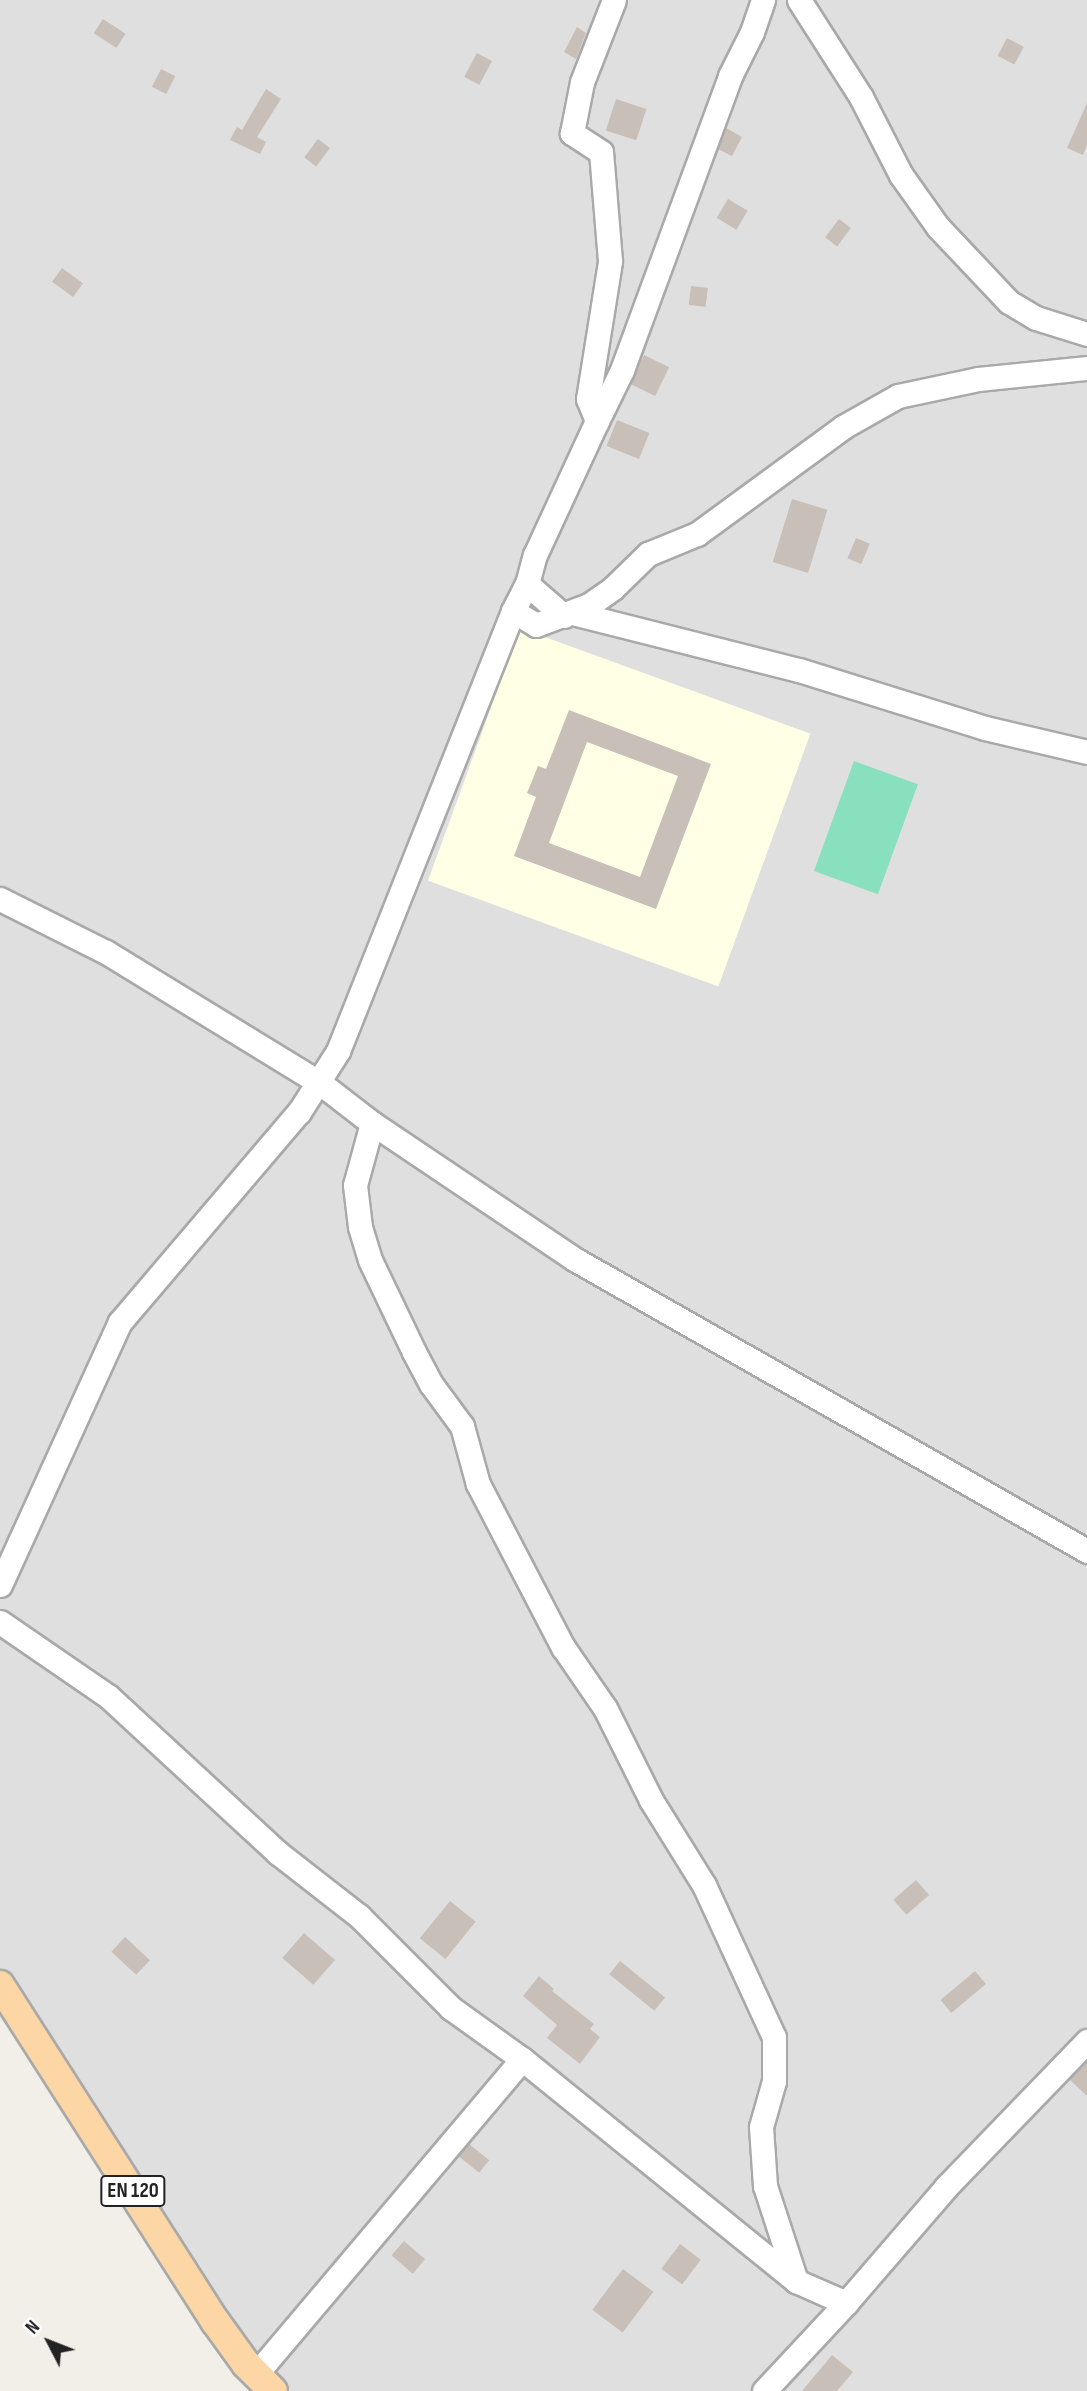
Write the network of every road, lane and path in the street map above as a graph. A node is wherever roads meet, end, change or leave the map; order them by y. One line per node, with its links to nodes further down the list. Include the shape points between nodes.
1 (614, 0): 6 (street, via 582,82 572,133 601,152 610,261 587,399)
2 (762, 0): 6 (street, via 622,370)
3 (799, 0): 4 (street, via 861,97 901,175 937,227 1009,302 1036,318)
4 (1087, 334)
5 (1087, 368): 9 (street, via 978,379 898,396 843,428 697,534 648,554 601,599)
6 (597, 421): 7 (street, via 535,555)
7 (527, 584): 8 (street); 9 (street)
8 (513, 611): 9 (street, via 536,625); 12 (street, via 338,1051)
9 (568, 615): 10 (street, via 799,670 985,728)
10 (1087, 752)
11 (0, 899): 12 (street, via 106,951)
12 (320, 1083): 13 (street); 15 (street, via 120,1322)
13 (372, 1123): 14 (street, via 576,1260); 20 (street, via 355,1185 370,1260 426,1373 462,1426 478,1484 536,1597 562,1647 605,1707 651,1800 704,1885 774,2037 774,2081 761,2127 765,2186)
14 (1087, 1551)
15 (0, 1585)
16 (0, 1622): 19 (street, via 109,1698 278,1853 359,1916 451,2008)
17 (0, 1985): 22 (main road, EN 120, via 215,2321)
18 (1087, 2041): 21 (street, via 946,2187)
19 (522, 2059): 20 (street); 22 (street)
20 (796, 2281): 21 (street)
21 (846, 2303): 23 (street)
22 (264, 2382)
23 (764, 2391)

